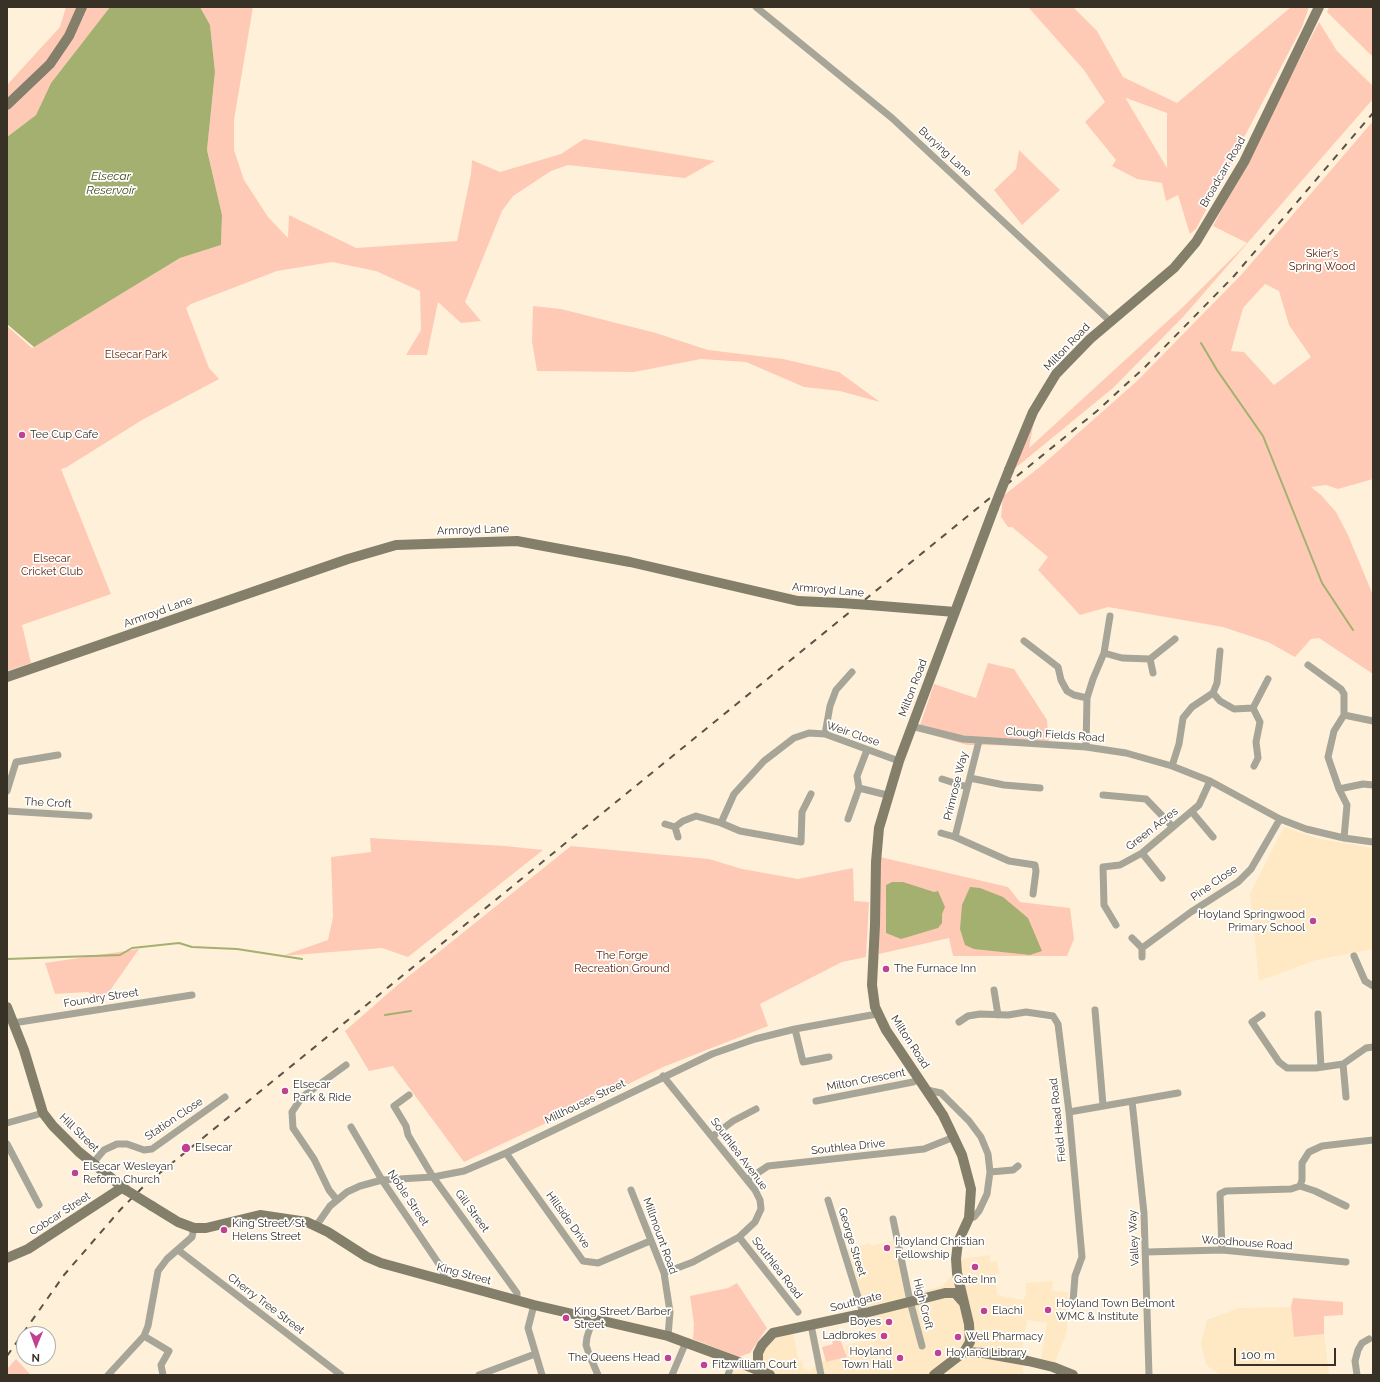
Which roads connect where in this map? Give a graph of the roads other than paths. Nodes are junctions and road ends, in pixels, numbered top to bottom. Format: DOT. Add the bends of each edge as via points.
graph roads {
  1 [pos="82,7"];
  2 [pos="756,7"];
  3 [pos="1319,7"];
  4 [pos="7,105"];
  5 [pos="1112,322"];
  6 [pos="955,612"];
  7 [pos="1110,616"];
  8 [pos="1024,640"];
  9 [pos="1175,640"];
  10 [pos="1220,651"];
  11 [pos="1104,653"];
  12 [pos="1150,659"];
  13 [pos="1308,665"];
  14 [pos="852,672"];
  15 [pos="1153,673"];
  16 [pos="7,677"];
  17 [pos="1268,680"];
  18 [pos="1213,693"];
  19 [pos="1088,698"];
  20 [pos="1253,708"];
  21 [pos="1344,714"];
  22 [pos="1373,722"];
  23 [pos="911,726"];
  24 [pos="824,734"];
  25 [pos="979,741"];
  26 [pos="1086,747"];
  27 [pos="866,750"];
  28 [pos="58,755"];
  29 [pos="899,761"];
  30 [pos="1172,766"];
  31 [pos="1254,766"];
  32 [pos="970,778"];
  33 [pos="942,779"];
  34 [pos="1210,781"];
  35 [pos="1373,785"];
  36 [pos="967,787"];
  37 [pos="859,788"];
  38 [pos="1040,788"];
  39 [pos="1339,788"];
  40 [pos="7,791"];
  41 [pos="811,794"];
  42 [pos="887,795"];
  43 [pos="1103,795"];
  44 [pos="7,811"];
  45 [pos="1192,812"];
  46 [pos="89,816"];
  47 [pos="848,819"];
  48 [pos="1280,819"];
  49 [pos="721,823"];
  50 [pos="665,824"];
  51 [pos="675,827"];
  52 [pos="1173,827"];
  53 [pos="941,833"];
  54 [pos="678,837"];
  55 [pos="955,837"];
  56 [pos="1213,838"];
  57 [pos="1344,838"];
  58 [pos="1373,842"];
  59 [pos="1142,853"];
  60 [pos="1162,878"];
  61 [pos="1033,894"];
  62 [pos="1116,925"];
  63 [pos="1132,938"];
  64 [pos="1142,948"];
  65 [pos="1142,956"];
  66 [pos="1354,956"];
  67 [pos="1373,986"];
  68 [pos="994,990"];
  69 [pos="192,995"];
  70 [pos="7,1007"];
  71 [pos="1095,1010"];
  72 [pos="878,1014"];
  73 [pos="1318,1014"];
  74 [pos="998,1015"];
  75 [pos="1262,1016"];
  76 [pos="959,1022"];
  77 [pos="13,1023"];
  78 [pos="795,1029"];
  79 [pos="1373,1047"];
  80 [pos="829,1057"];
  81 [pos="1343,1064"];
  82 [pos="346,1065"];
  83 [pos="1321,1067"];
  84 [pos="664,1076"];
  85 [pos="920,1079"];
  86 [pos="927,1090"];
  87 [pos="1178,1093"];
  88 [pos="409,1095"];
  89 [pos="225,1097"];
  90 [pos="1346,1097"];
  91 [pos="816,1101"];
  92 [pos="1132,1101"];
  93 [pos="1103,1105"];
  94 [pos="756,1109"];
  95 [pos="1069,1112"];
  96 [pos="43,1113"];
  97 [pos="7,1122"];
  98 [pos="351,1127"];
  99 [pos="713,1136"];
  100 [pos="954,1137"];
  101 [pos="1373,1140"];
  102 [pos="7,1144"];
  103 [pos="506,1153"];
  104 [pos="93,1163"];
  105 [pos="1018,1166"];
  106 [pos="990,1172"];
  107 [pos="433,1177"];
  108 [pos="382,1180"];
  109 [pos="747,1180"];
  110 [pos="1300,1186"];
  111 [pos="125,1188"];
  112 [pos="631,1190"];
  113 [pos="337,1200"];
  114 [pos="828,1200"];
  115 [pos="39,1205"];
  116 [pos="1346,1206"];
  117 [pos="969,1218"];
  118 [pos="893,1219"];
  119 [pos="316,1226"];
  120 [pos="194,1228"];
  121 [pos="740,1237"];
  122 [pos="650,1240"];
  123 [pos="178,1250"];
  124 [pos="1222,1250"];
  125 [pos="1146,1252"];
  126 [pos="7,1258"];
  127 [pos="1346,1262"];
  128 [pos="664,1273"];
  129 [pos="957,1273"];
  130 [pos="445,1281"];
  131 [pos="940,1294"];
  132 [pos="517,1300"];
  133 [pos="910,1301"];
  134 [pos="1073,1302"];
  135 [pos="534,1304"];
  136 [pos="965,1304"];
  137 [pos="798,1312"];
  138 [pos="863,1313"];
  139 [pos="593,1319"];
  140 [pos="811,1325"];
  141 [pos="970,1334"];
  142 [pos="144,1336"];
  143 [pos="668,1336"];
  144 [pos="1369,1339"];
  145 [pos="686,1342"];
  146 [pos="922,1346"];
  147 [pos="964,1352"];
  148 [pos="983,1352"];
  149 [pos="758,1353"];
  150 [pos="535,1354"];
  151 [pos="734,1360"];
  152 [pos="767,1374"];
  153 [pos="108,1375"];
  154 [pos="163,1375"];
  155 [pos="341,1375"];
  156 [pos="479,1375"];
  157 [pos="542,1375"];
  158 [pos="598,1375"];
  159 [pos="672,1375"];
  160 [pos="728,1375"];
  161 [pos="822,1375"];
  162 [pos="934,1375"];
  163 [pos="1073,1375"];
  164 [pos="1149,1375"];
  165 [pos="1357,1375"];
  1 -- 4 [label="street" via="69,36 50,64"];
  2 -- 5 [label="street, Burying Lane" via="892,118"];
  3 -- 5 [label="street, Broadcarr Road" via="1244,162 1196,242 1174,268"];
  5 -- 6 [label="street, Milton Road, bridge" via="1090,339 1056,374 1033,412"];
  6 -- 16 [label="street, Armroyd Lane, bridge" via="798,601 630,562 517,540 396,545 348,559"];
  6 -- 23 [label="street, Milton Road"];
  7 -- 11 [label="street"];
  8 -- 19 [label="street" via="1058,667 1067,691"];
  9 -- 12 [label="street"];
  10 -- 18 [label="street" via="1217,683"];
  11 -- 12 [label="street" via="1122,658"];
  11 -- 19 [label="street"];
  12 -- 15 [label="street"];
  13 -- 21 [label="street" via="1344,694"];
  14 -- 24 [label="street" via="836,690"];
  17 -- 20 [label="street"];
  18 -- 20 [label="street" via="1220,701 1234,709"];
  18 -- 30 [label="street" via="1192,707 1183,718"];
  19 -- 26 [label="street"];
  20 -- 31 [label="street" via="1260,722 1256,742 1258,758"];
  21 -- 22 [label="street"];
  21 -- 39 [label="street" via="1334,731 1328,757"];
  23 -- 25 [label="street, Clough Fields Road"];
  23 -- 29 [label="street, Milton Road"];
  24 -- 27 [label="street, Weir Close"];
  24 -- 49 [label="street, Weir Close" via="809,733 794,738 764,762 734,794"];
  25 -- 26 [label="street, Clough Fields Road"];
  25 -- 32 [label="street, Primrose Way"];
  26 -- 30 [label="street, Clough Fields Road" via="1126,753"];
  27 -- 29 [label="street, Weir Close"];
  27 -- 37 [label="street" via="857,776"];
  28 -- 40 [label="street" via="16,762"];
  29 -- 42 [label="street, Milton Road"];
  30 -- 34 [label="street, Clough Fields Road"];
  32 -- 36 [label="street, Primrose Way"];
  32 -- 38 [label="street" via="1004,785"];
  33 -- 36 [label="street"];
  34 -- 45 [label="street, Green Acres" via="1199,805"];
  34 -- 48 [label="street, Clough Fields Road"];
  35 -- 39 [label="street"];
  36 -- 55 [label="street, Primrose Way"];
  37 -- 42 [label="street"];
  37 -- 47 [label="street"];
  39 -- 57 [label="street" via="1347,805"];
  41 -- 49 [label="street" via="802,812 801,842 740,831"];
  42 -- 72 [label="street, Milton Road" via="878,828 876,862 872,985"];
  43 -- 52 [label="street" via="1146,799"];
  44 -- 46 [label="street, The Croft"];
  45 -- 52 [label="street, Green Acres"];
  45 -- 56 [label="street"];
  48 -- 57 [label="street, Clough Fields Road" via="1306,830"];
  48 -- 64 [label="street, Pine Close" via="1251,869 1238,882"];
  49 -- 51 [label="street" via="696,816"];
  50 -- 51 [label="street"];
  51 -- 54 [label="street"];
  52 -- 59 [label="street, Green Acres"];
  53 -- 55 [label="street, Primrose Way"];
  55 -- 61 [label="street, Primrose Way" via="1009,861 1035,865"];
  57 -- 58 [label="street, Clough Fields Road"];
  59 -- 60 [label="street"];
  59 -- 62 [label="street, Green Acres" via="1120,865 1103,867 1104,905"];
  63 -- 64 [label="street"];
  64 -- 65 [label="street"];
  66 -- 67 [label="street" via="1365,981"];
  68 -- 74 [label="street"];
  69 -- 77 [label="street, Foundry Street"];
  70 -- 77 [label="street, Hill Street"];
  71 -- 93 [label="street"];
  72 -- 78 [label="street, Millhouses Street"];
  72 -- 85 [label="street, Milton Road"];
  73 -- 83 [label="street"];
  74 -- 76 [label="street, Field Head Road" via="968,1016"];
  74 -- 95 [label="street, Field Head Road" via="1026,1012 1053,1016 1058,1024"];
  75 -- 83 [label="street" via="1252,1022 1279,1062 1287,1068 1295,1069"];
  77 -- 96 [label="street, Hill Street"];
  78 -- 80 [label="street" via="803,1062"];
  78 -- 84 [label="street, Millhouses Street" via="712,1054"];
  79 -- 81 [label="street" via="1366,1048"];
  81 -- 83 [label="street"];
  81 -- 90 [label="street"];
  82 -- 113 [label="street" via="302,1097 292,1112 293,1128"];
  84 -- 99 [label="street, Southlea Avenue"];
  84 -- 103 [label="street, Millhouses Street"];
  85 -- 86 [label="street, Milton Road"];
  85 -- 91 [label="street, Milton Crescent"];
  86 -- 100 [label="street, Milton Road"];
  86 -- 106 [label="street, Milton Road" via="941,1093 969,1121 981,1137 988,1154"];
  87 -- 92 [label="street"];
  88 -- 107 [label="street, Gill Street" via="394,1106"];
  89 -- 104 [label="street, Station Close" via="152,1149 144,1150 127,1144 116,1144 104,1150"];
  92 -- 93 [label="street"];
  92 -- 125 [label="street, Valley Way"];
  93 -- 95 [label="street"];
  94 -- 99 [label="street" via="733,1121"];
  95 -- 134 [label="street, Field Head Road" via="1082,1257 1072,1277"];
  96 -- 97 [label="street"];
  96 -- 104 [label="street, Hill Street" via="69,1142"];
  98 -- 108 [label="street, Noble Street"];
  99 -- 109 [label="street, Southlea Avenue"];
  100 -- 109 [label="street, Southlea Drive" via="924,1149 768,1166"];
  100 -- 117 [label="street, Milton Road" via="969,1182"];
  101 -- 110 [label="street" via="1322,1146 1309,1152 1302,1163"];
  102 -- 115 [label="street"];
  103 -- 107 [label="street, Millhouses Street" via="464,1171"];
  103 -- 122 [label="street, Hillside Drive" via="584,1261 598,1263"];
  104 -- 111 [label="street, Hill Street"];
  105 -- 106 [label="street" via="1014,1170"];
  106 -- 117 [label="street, Milton Road" via="984,1201 974,1217"];
  107 -- 108 [label="street, Millhouses Street"];
  107 -- 132 [label="street, Gill Street" via="517,1293"];
  108 -- 113 [label="street, Millhouses Street" via="360,1186"];
  108 -- 130 [label="street, Noble Street" via="443,1270"];
  109 -- 121 [label="street, Southlea Avenue" via="760,1200 760,1209 756,1222"];
  110 -- 116 [label="street"];
  110 -- 124 [label="street" via="1291,1189 1226,1191 1220,1194"];
  111 -- 120 [label="street, Hill Street, bridge" via="178,1222"];
  111 -- 126 [label="street, Cobcar Street" via="28,1249"];
  112 -- 122 [label="street, Millmount Road"];
  113 -- 119 [label="street, Millhouses Street" via="322,1215"];
  114 -- 138 [label="street, George Street"];
  117 -- 129 [label="street, Milton Road" via="958,1242"];
  118 -- 133 [label="street, High Croft"];
  119 -- 120 [label="street, King Street" via="299,1220 260,1215 206,1228"];
  119 -- 130 [label="street, King Street" via="381,1263"];
  120 -- 123 [label="street" via="192,1237"];
  121 -- 128 [label="street, Southlea Avenue" via="693,1262"];
  121 -- 137 [label="street, Southlea Road"];
  122 -- 128 [label="street, Millmount Road"];
  123 -- 142 [label="street" via="158,1271"];
  123 -- 155 [label="street, Cherry Tree Street"];
  124 -- 125 [label="street, Woodhouse Road"];
  124 -- 127 [label="street, Woodhouse Road"];
  125 -- 164 [label="street, Valley Way"];
  128 -- 143 [label="street, Millmount Road" via="670,1312"];
  129 -- 131 [label="street" via="953,1283"];
  129 -- 136 [label="street, Milton Road"];
  130 -- 132 [label="street, King Street"];
  131 -- 133 [label="street, Southgate"];
  131 -- 136 [label="street, Southgate" via="955,1293"];
  132 -- 135 [label="street, King Street"];
  133 -- 138 [label="street, Southgate"];
  133 -- 146 [label="street, High Croft"];
  135 -- 139 [label="street, King Street"];
  135 -- 150 [label="street" via="528,1328"];
  136 -- 141 [label="street, Milton Road"];
  138 -- 140 [label="street, Southgate"];
  139 -- 143 [label="street, King Street"];
  139 -- 158 [label="street" via="586,1345"];
  140 -- 149 [label="street, Southgate" via="773,1332"];
  140 -- 161 [label="street"];
  141 -- 147 [label="street" via="969,1345"];
  141 -- 148 [label="street"];
  142 -- 153 [label="street"];
  142 -- 154 [label="street" via="169,1351 161,1365"];
  143 -- 145 [label="street, King Street"];
  144 -- 165 [label="street" via="1362,1343 1358,1350 1355,1361"];
  145 -- 151 [label="street, King Street"];
  145 -- 159 [label="street"];
  147 -- 148 [label="street"];
  147 -- 162 [label="street"];
  148 -- 163 [label="street" via="1053,1367"];
  149 -- 151 [label="street" via="747,1360"];
  149 -- 152 [label="street" via="758,1365"];
  150 -- 156 [label="street"];
  150 -- 157 [label="street"];
  151 -- 152 [label="street, King Street"];
  151 -- 160 [label="street"];
}
